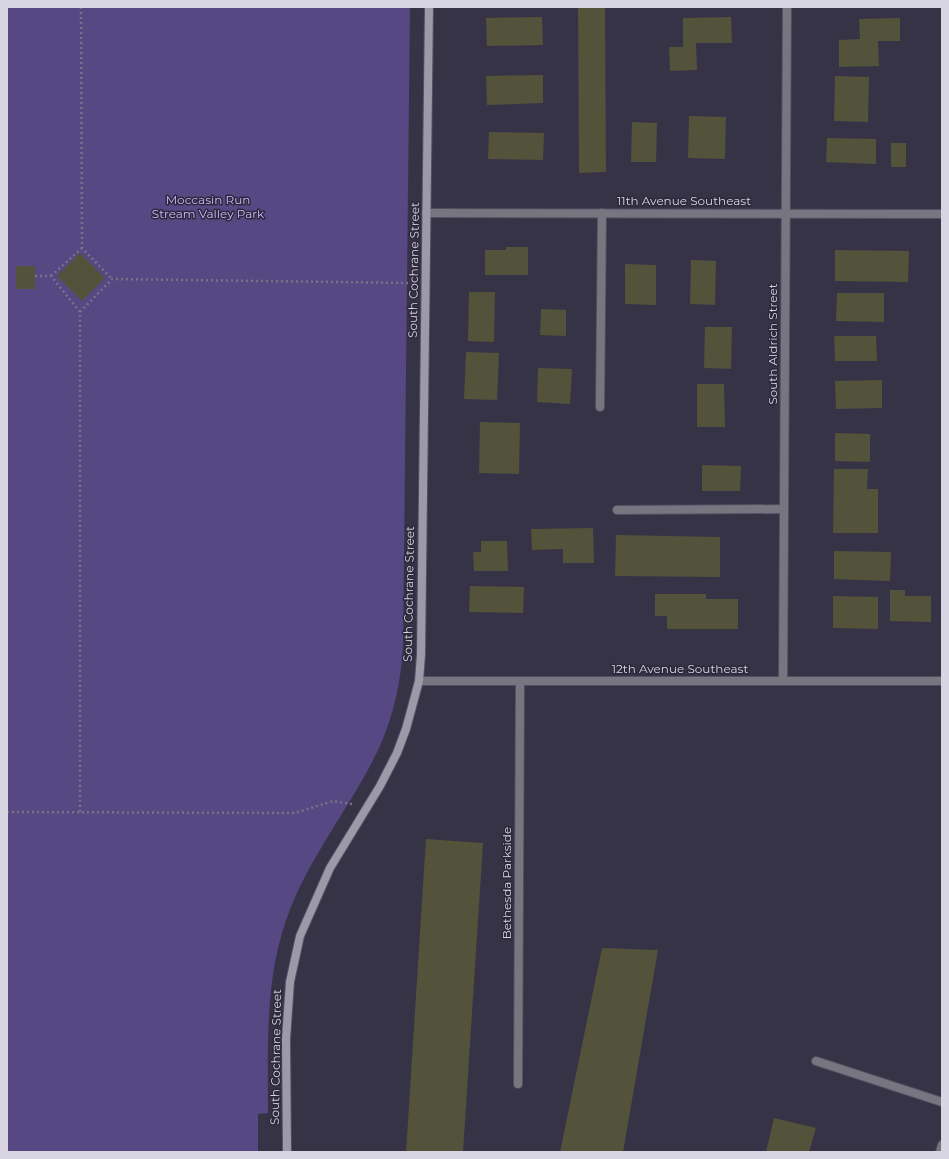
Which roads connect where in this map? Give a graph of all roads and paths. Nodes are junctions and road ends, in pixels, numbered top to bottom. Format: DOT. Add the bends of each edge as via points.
graph roads {
  1 [pos="81,7"];
  2 [pos="429,7"];
  3 [pos="787,7"];
  4 [pos="426,212"];
  5 [pos="602,213"];
  6 [pos="786,213"];
  7 [pos="942,214"];
  8 [pos="82,248"];
  9 [pos="35,276"];
  10 [pos="51,276"];
  11 [pos="112,279"];
  12 [pos="426,283"];
  13 [pos="80,312"];
  14 [pos="600,407"];
  15 [pos="784,509"];
  16 [pos="617,510"];
  17 [pos="419,681"];
  18 [pos="520,681"];
  19 [pos="783,681"];
  20 [pos="942,681"];
  21 [pos="366,809"];
  22 [pos="7,812"];
  23 [pos="80,812"];
  24 [pos="816,1061"];
  25 [pos="518,1084"];
  26 [pos="942,1102"];
  27 [pos="942,1145"];
  28 [pos="287,1152"];
  29 [pos="940,1152"];
  1 -- 8 [label="path"];
  2 -- 4 [label="street, South Cochrane Street"];
  3 -- 6 [label="street, South Aldrich Street"];
  4 -- 5 [label="street, 11th Avenue Southeast"];
  4 -- 12 [label="street, South Cochrane Street"];
  5 -- 6 [label="street, 11th Avenue Southeast"];
  5 -- 14 [label="street"];
  6 -- 7 [label="street, 11th Avenue Southeast"];
  6 -- 15 [label="street, South Aldrich Street"];
  8 -- 10 [label="path"];
  8 -- 11 [label="path"];
  9 -- 10 [label="path"];
  10 -- 13 [label="path"];
  11 -- 12 [label="path"];
  11 -- 13 [label="path"];
  12 -- 17 [label="street, South Cochrane Street"];
  13 -- 23 [label="path"];
  15 -- 16 [label="street"];
  15 -- 19 [label="street, South Aldrich Street"];
  17 -- 18 [label="street, 12th Avenue Southeast"];
  17 -- 21 [label="street, South Cochrane Street" via="397,753"];
  18 -- 19 [label="street, 12th Avenue Southeast"];
  18 -- 25 [label="street, Bethesda Parkside"];
  19 -- 20 [label="street, 12th Avenue Southeast"];
  21 -- 23 [label="path" via="333,802 295,813"];
  21 -- 28 [label="street, South Cochrane Street" via="330,868 300,936 290,982 287,1025"];
  22 -- 23 [label="path"];
  24 -- 26 [label="street"];
  27 -- 29 [label="street"];
}
